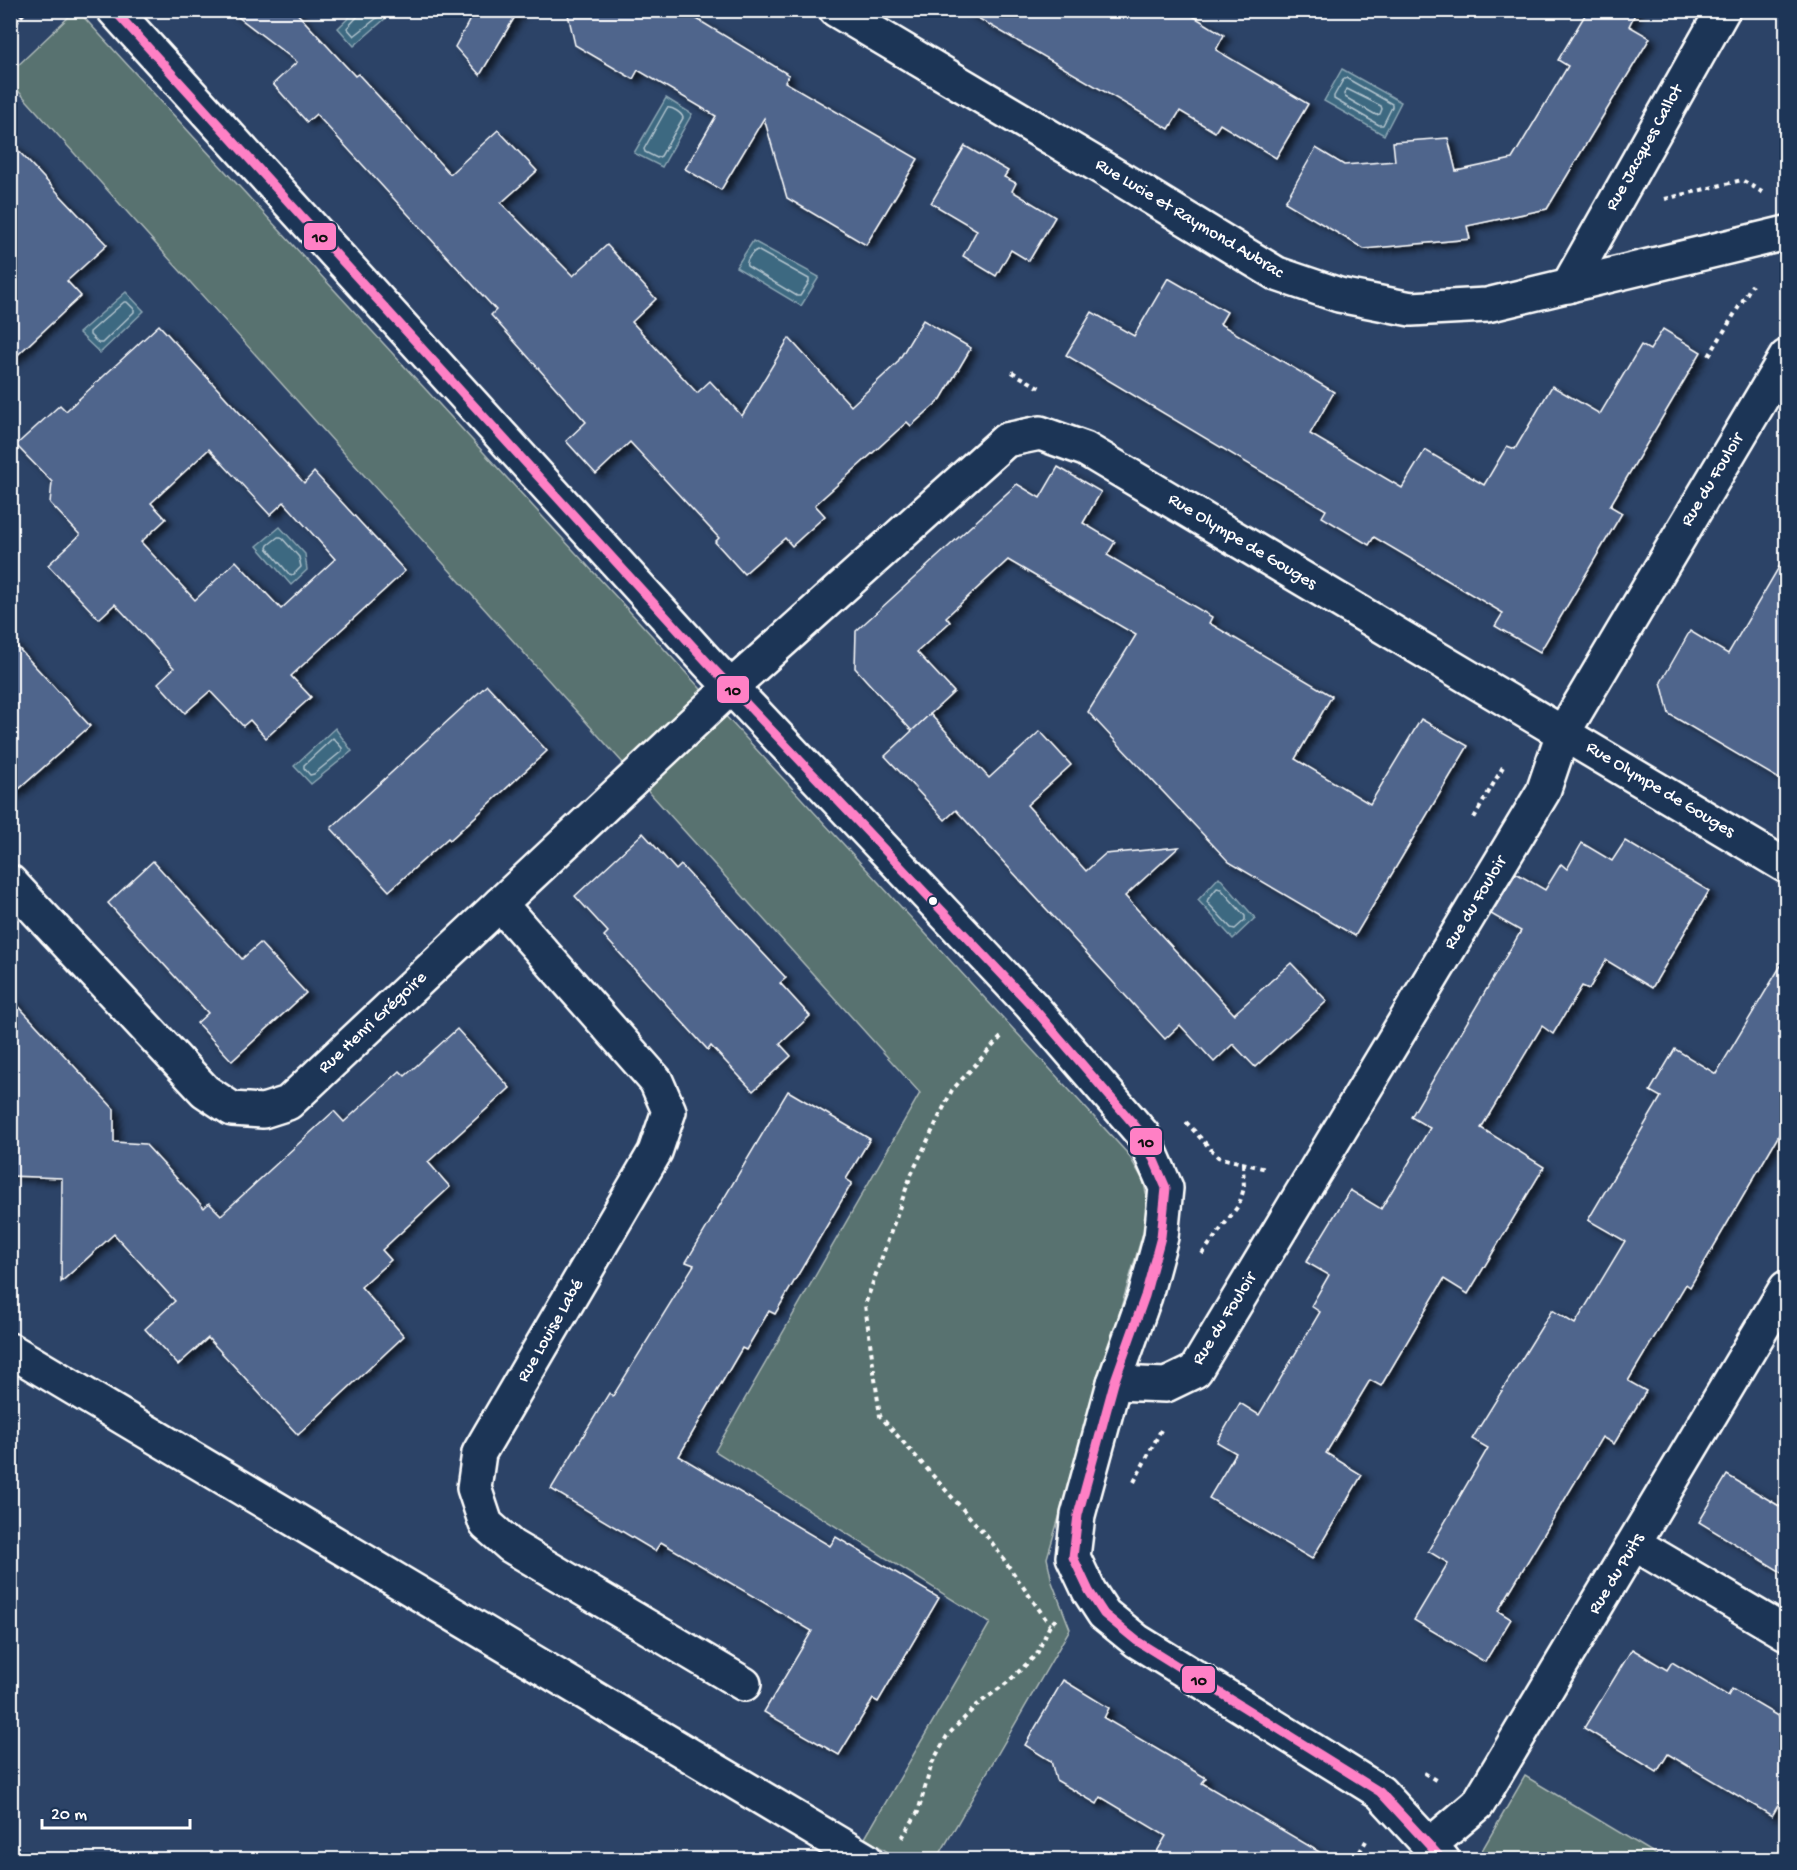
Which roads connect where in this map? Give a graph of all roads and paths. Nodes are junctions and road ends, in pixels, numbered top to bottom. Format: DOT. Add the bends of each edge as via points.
graph roads {
  1 [pos="26,10"];
  2 [pos="114,10"];
  3 [pos="836,10"];
  4 [pos="1722,10"];
  5 [pos="10,31"];
  6 [pos="1769,196"];
  7 [pos="1608,214"];
  8 [pos="1786,233"];
  9 [pos="1568,286"];
  10 [pos="1786,357"];
  11 [pos="1012,372"];
  12 [pos="1050,393"];
  13 [pos="731,687"];
  14 [pos="1533,715"];
  15 [pos="1563,733"];
  16 [pos="1474,818"];
  17 [pos="1786,866"];
  18 [pos="10,882"];
  19 [pos="500,904"];
  20 [pos="1031,1005"];
  21 [pos="1178,1114"];
  22 [pos="1243,1163"];
  23 [pos="1273,1171"];
  24 [pos="1198,1260"];
  25 [pos="1786,1288"];
  26 [pos="10,1350"];
  27 [pos="1114,1383"];
  28 [pos="1166,1385"];
  29 [pos="1129,1491"];
  30 [pos="1635,1544"];
  31 [pos="1089,1591"];
  32 [pos="1050,1625"];
  33 [pos="1786,1633"];
  34 [pos="744,1684"];
  35 [pos="901,1840"];
  36 [pos="1437,1852"];
  37 [pos="866,1860"];
  1 -- 5 [label="path"];
  2 -- 13 [label="street"];
  3 -- 9 [label="street, Rue Lucie et Raymond Aubrac" via="1277,274 1339,295 1411,309 1486,305"];
  4 -- 7 [label="street, Rue Jacques Callot"];
  6 -- 7 [label="path" via="1742,180"];
  7 -- 9 [label="street, Rue Jacques Callot"];
  8 -- 9 [label="street, Rue Lucie et Raymond Aubrac"];
  10 -- 15 [label="street, Rue du Fouloir"];
  11 -- 12 [label="path"];
  13 -- 14 [label="street, Rue Olympe de Gouges" via="1006,440 1040,433 1085,449"];
  13 -- 19 [label="street, Rue Henri Grégoire"];
  13 -- 20 [label="street"];
  14 -- 15 [label="street, Rue Olympe de Gouges"];
  14 -- 16 [label="path"];
  15 -- 17 [label="street, Rue Olympe de Gouges"];
  15 -- 28 [label="street, Rue du Fouloir" via="1542,792 1195,1371"];
  18 -- 19 [label="street, Rue Henri Grégoire" via="205,1091 232,1108 263,1110 288,1102"];
  19 -- 34 [label="street, Rue Louise Labé" via="656,1080 669,1111 655,1152 479,1453 474,1488 486,1524 511,1546"];
  20 -- 27 [label="street" via="1143,1135 1166,1188 1161,1237"];
  20 -- 32 [label="path" via="952,1090 911,1175 865,1305 880,1416 990,1540"];
  21 -- 22 [label="path" via="1218,1157"];
  22 -- 23 [label="path"];
  22 -- 24 [label="path" via="1244,1188 1239,1205"];
  25 -- 30 [label="street, Rue du Puits"];
  26 -- 37 [label="street"];
  27 -- 28 [label="street, Rue du Fouloir"];
  27 -- 31 [label="street" via="1078,1515 1073,1557"];
  28 -- 29 [label="path" via="1164,1422"];
  30 -- 33 [label="street"];
  30 -- 36 [label="street, Rue du Puits" via="1478,1804"];
  31 -- 32 [label="path"];
  31 -- 36 [label="street" via="1104,1614 1137,1641 1380,1792"];
  32 -- 35 [label="path" via="1036,1654 947,1736 932,1763 918,1812"];
}
